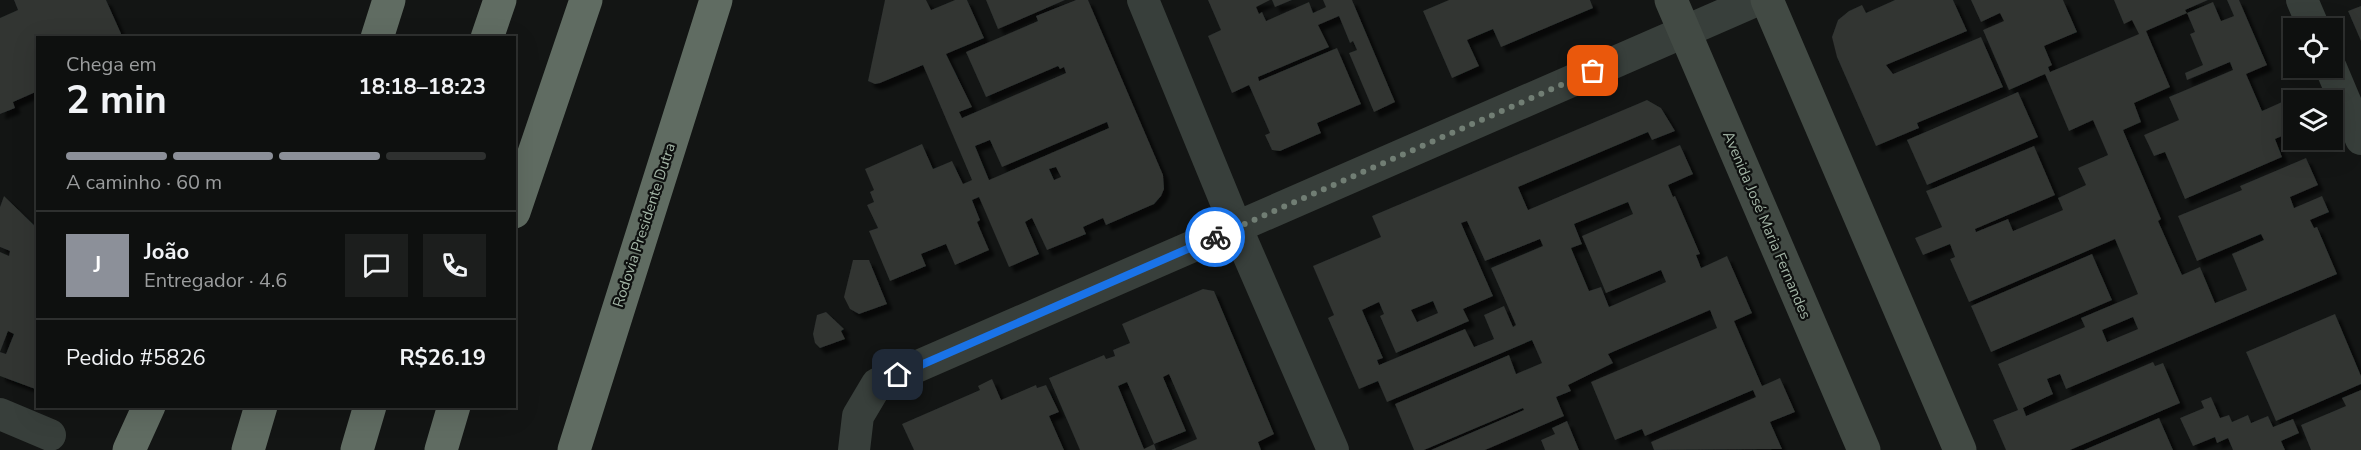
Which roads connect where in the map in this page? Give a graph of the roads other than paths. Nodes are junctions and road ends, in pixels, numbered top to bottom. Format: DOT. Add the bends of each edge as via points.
graph roads {
  1 [pos="500,0"];
  2 [pos="586,0"];
  3 [pos="716,0"];
  4 [pos="1143,0"];
  5 [pos="1671,0"];
  6 [pos="1757,0"];
  7 [pos="1767,0"];
  8 [pos="2302,0"];
  9 [pos="2310,18"];
  10 [pos="1684,31"];
  11 [pos="488,36"];
  12 [pos="2335,78"];
  13 [pos="2361,139"];
  14 [pos="516,206"];
  15 [pos="1237,227"];
  16 [pos="148,408"];
  17 [pos="260,408"];
  18 [pos="369,408"];
  19 [pos="453,408"];
  20 [pos="0,414"];
  21 [pos="50,435"];
  22 [pos="129,450"];
  23 [pos="248,450"];
  24 [pos="357,450"];
  25 [pos="441,450"];
  26 [pos="574,450"];
  27 [pos="854,450"];
  28 [pos="1333,450"];
  29 [pos="1864,450"];
  30 [pos="1960,450"];
  1 -- 11 [label="highway"];
  2 -- 14 [label="highway"];
  3 -- 26 [label="highway, Rodovia Presidente Dutra"];
  4 -- 15 [label="street"];
  5 -- 10 [label="main road, Avenida José Maria Fernandes"];
  6 -- 10 [label="street"];
  7 -- 30 [label="main road"];
  8 -- 9 [label="street"];
  10 -- 15 [label="street"];
  10 -- 29 [label="main road, Avenida José Maria Fernandes"];
  12 -- 13 [label="street"];
  15 -- 27 [label="street" via="877,384 858,416"];
  15 -- 28 [label="street"];
  16 -- 22 [label="highway"];
  17 -- 23 [label="highway"];
  18 -- 24 [label="highway"];
  19 -- 25 [label="highway"];
  20 -- 21 [label="street"];
}
